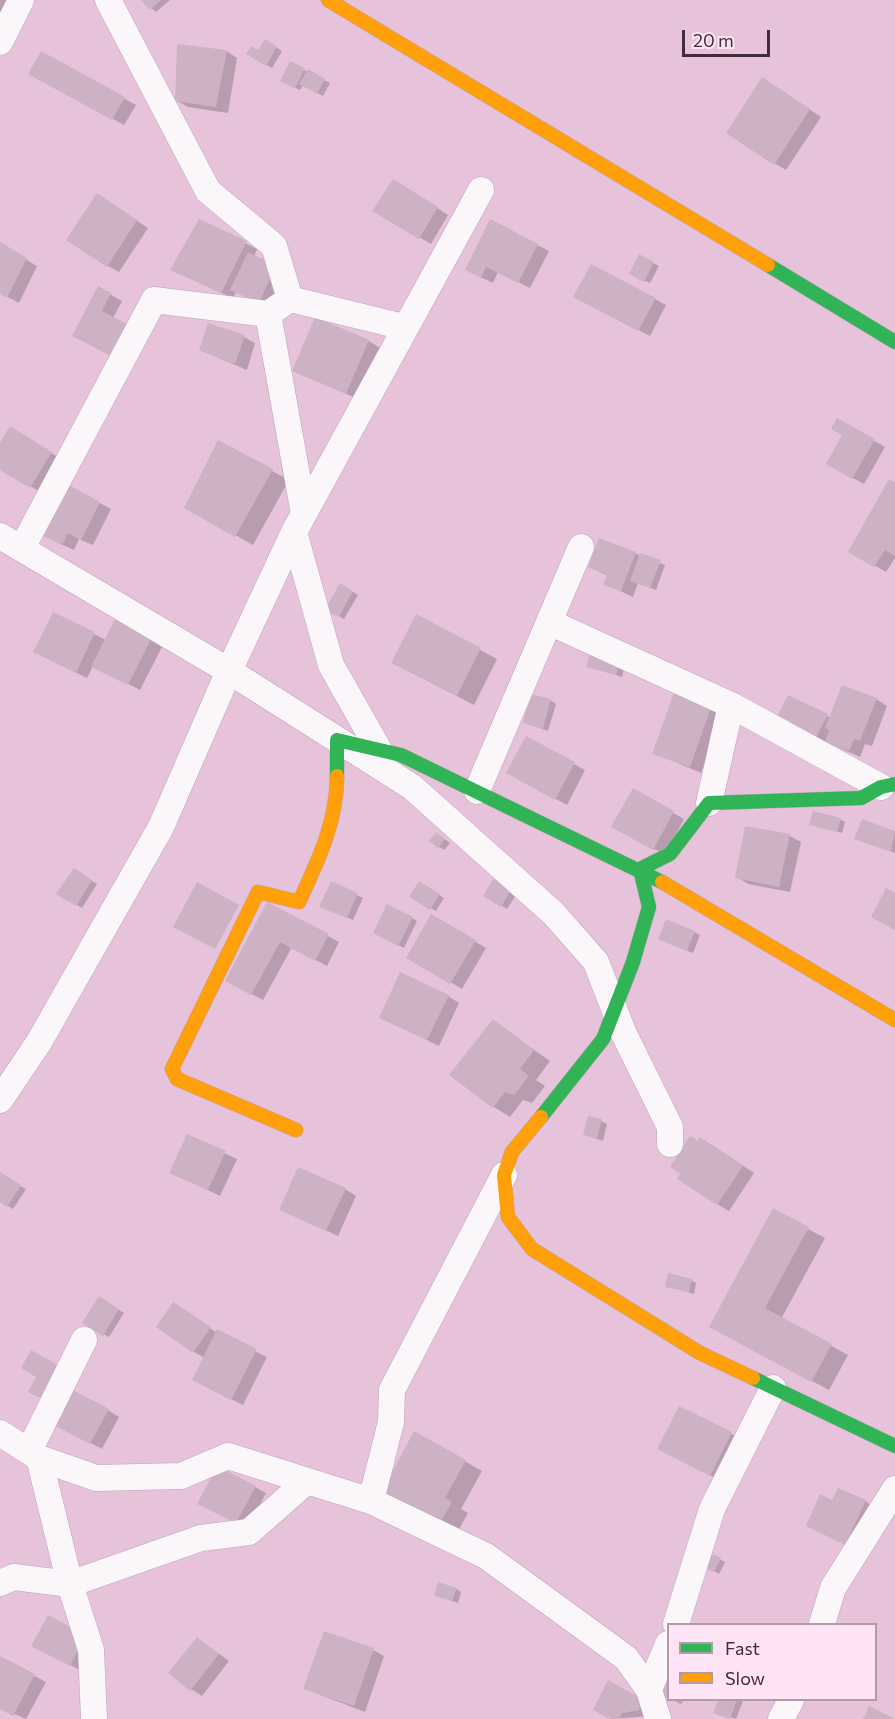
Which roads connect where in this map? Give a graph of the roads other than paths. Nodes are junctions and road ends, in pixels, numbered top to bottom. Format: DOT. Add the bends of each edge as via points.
graph roads {
  1 [pos="21,0"];
  2 [pos="108,0"];
  3 [pos="328,0"];
  4 [pos="0,42"];
  5 [pos="481,190"];
  6 [pos="290,299"];
  7 [pos="268,314"];
  8 [pos="404,327"];
  9 [pos="895,342"];
  10 [pos="299,523"];
  11 [pos="0,536"];
  12 [pos="581,547"];
  13 [pos="22,548"];
  14 [pos="549,622"];
  15 [pos="229,671"];
  16 [pos="731,705"];
  17 [pos="337,740"];
  18 [pos="379,750"];
  19 [pos="888,786"];
  20 [pos="477,791"];
  21 [pos="709,803"];
  22 [pos="640,869"];
  23 [pos="614,1008"];
  24 [pos="895,1020"];
  25 [pos="0,1100"];
  26 [pos="296,1130"];
  27 [pos="670,1144"];
  28 [pos="504,1175"];
  29 [pos="84,1340"];
  30 [pos="773,1388"];
  31 [pos="0,1433"];
  32 [pos="895,1446"];
  33 [pos="34,1455"];
  34 [pos="307,1481"];
  35 [pos="895,1489"];
  36 [pos="371,1500"];
  37 [pos="0,1583"];
  38 [pos="70,1584"];
  39 [pos="676,1623"];
  40 [pos="822,1623"];
  41 [pos="667,1649"];
  42 [pos="649,1690"];
  43 [pos="790,1701"];
  44 [pos="94,1719"];
  45 [pos="658,1719"];
  46 [pos="781,1719"];
  1 -- 4 [label="street"];
  2 -- 6 [label="street" via="208,191 274,246"];
  3 -- 9 [label="street"];
  5 -- 8 [label="street"];
  6 -- 7 [label="street"];
  6 -- 8 [label="street"];
  7 -- 10 [label="street"];
  7 -- 13 [label="street" via="154,300"];
  8 -- 10 [label="street"];
  10 -- 15 [label="street"];
  10 -- 18 [label="street" via="331,664"];
  11 -- 13 [label="street"];
  12 -- 14 [label="street"];
  13 -- 15 [label="street"];
  14 -- 16 [label="street"];
  14 -- 20 [label="street"];
  15 -- 17 [label="street"];
  15 -- 25 [label="street" via="161,827 39,1042"];
  16 -- 19 [label="street"];
  16 -- 21 [label="street"];
  17 -- 18 [label="street"];
  17 -- 23 [label="street" via="412,787 554,914 596,962"];
  17 -- 26 [label="street" via="337,803 320,858 298,902 258,892 172,1068 177,1079"];
  18 -- 20 [label="street" via="401,755"];
  19 -- 21 [label="street" via="861,798"];
  20 -- 22 [label="street"];
  21 -- 22 [label="street" via="670,854"];
  22 -- 23 [label="street" via="649,907"];
  22 -- 24 [label="street"];
  23 -- 27 [label="street" via="670,1126"];
  23 -- 28 [label="street" via="603,1039 512,1152"];
  28 -- 30 [label="street" via="508,1217 532,1249 700,1353"];
  28 -- 36 [label="street" via="392,1390 391,1422"];
  29 -- 33 [label="street"];
  30 -- 32 [label="street"];
  30 -- 39 [label="street" via="712,1509"];
  31 -- 33 [label="street"];
  33 -- 34 [label="street" via="96,1479 181,1476 228,1456"];
  33 -- 38 [label="street"];
  34 -- 36 [label="street"];
  34 -- 38 [label="street" via="249,1532 201,1538"];
  35 -- 40 [label="street" via="834,1588"];
  36 -- 42 [label="street" via="486,1556 626,1658"];
  37 -- 38 [label="street" via="14,1577"];
  38 -- 44 [label="street" via="92,1650"];
  41 -- 42 [label="street"];
  42 -- 45 [label="street"];
  43 -- 46 [label="street"];
}
